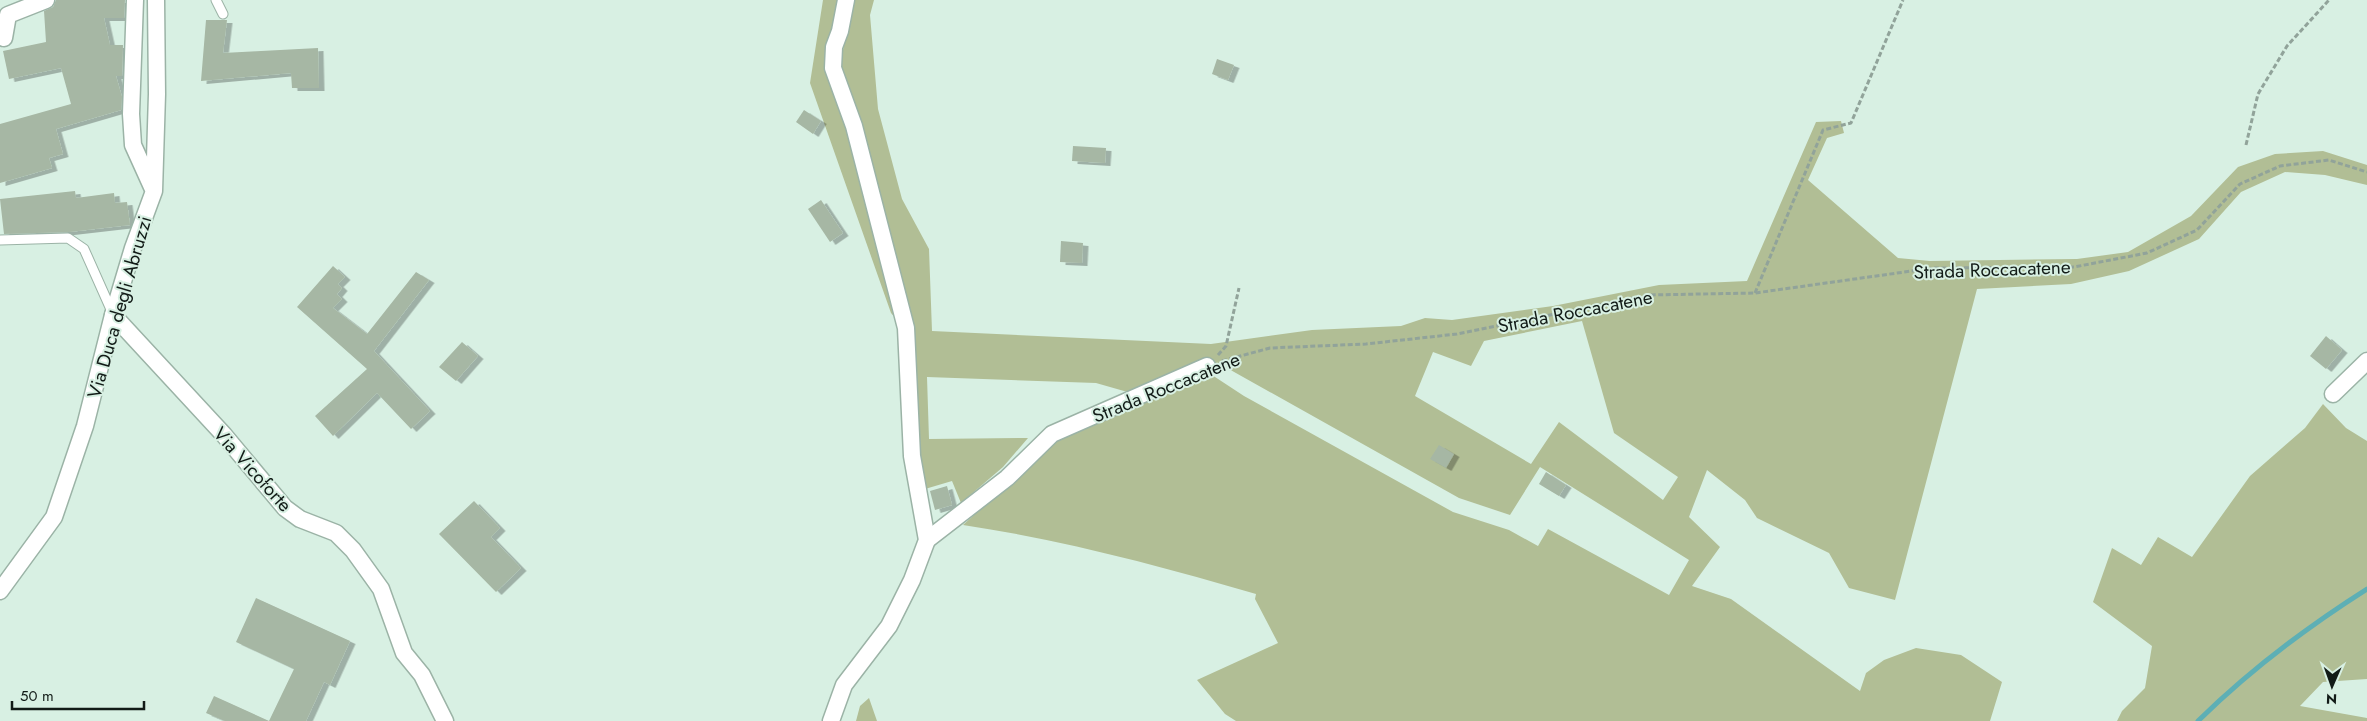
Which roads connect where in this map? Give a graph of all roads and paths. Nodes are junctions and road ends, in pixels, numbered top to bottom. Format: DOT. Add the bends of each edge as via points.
graph roads {
  1 [pos="46,0"];
  2 [pos="135,0"];
  3 [pos="156,0"];
  4 [pos="216,0"];
  5 [pos="846,0"];
  6 [pos="1903,0"];
  7 [pos="2329,0"];
  8 [pos="224,14"];
  9 [pos="4,38"];
  10 [pos="2246,146"];
  11 [pos="2367,172"];
  12 [pos="154,191"];
  13 [pos="0,240"];
  14 [pos="1239,288"];
  15 [pos="1755,293"];
  16 [pos="113,315"];
  17 [pos="2367,361"];
  18 [pos="1207,366"];
  19 [pos="2333,394"];
  20 [pos="927,540"];
  21 [pos="0,591"];
  22 [pos="445,721"];
  23 [pos="831,721"];
  1 -- 9 [label="street" via="8,15"];
  2 -- 12 [label="street" via="133,145"];
  3 -- 12 [label="street, Via Duca degli Abruzzi"];
  4 -- 8 [label="lane"];
  5 -- 20 [label="street" via="834,46 833,68 854,126 906,328 912,456"];
  6 -- 15 [label="path" via="1851,123 1823,130"];
  7 -- 10 [label="path" via="2287,46 2258,94"];
  11 -- 15 [label="path, Strada Roccacatene" via="2329,160 2280,166 2240,184 2197,230 2146,253 2074,267 1933,268"];
  12 -- 16 [label="street, Via Duca degli Abruzzi"];
  13 -- 16 [label="lane" via="68,238 84,249"];
  14 -- 18 [label="path" via="1226,346"];
  15 -- 18 [label="path, Strada Roccacatene" via="1648,295 1457,334 1366,344 1270,348"];
  16 -- 21 [label="street, Via Duca degli Abruzzi" via="85,426 54,517"];
  16 -- 22 [label="street, Via Vicoforte" via="224,435 285,508 300,519 336,533 353,550 381,588 404,653 422,675"];
  17 -- 19 [label="street"];
  18 -- 20 [label="street, Strada Roccacatene" via="1052,434 1007,478"];
  20 -- 23 [label="street" via="889,626 844,685"];
}
